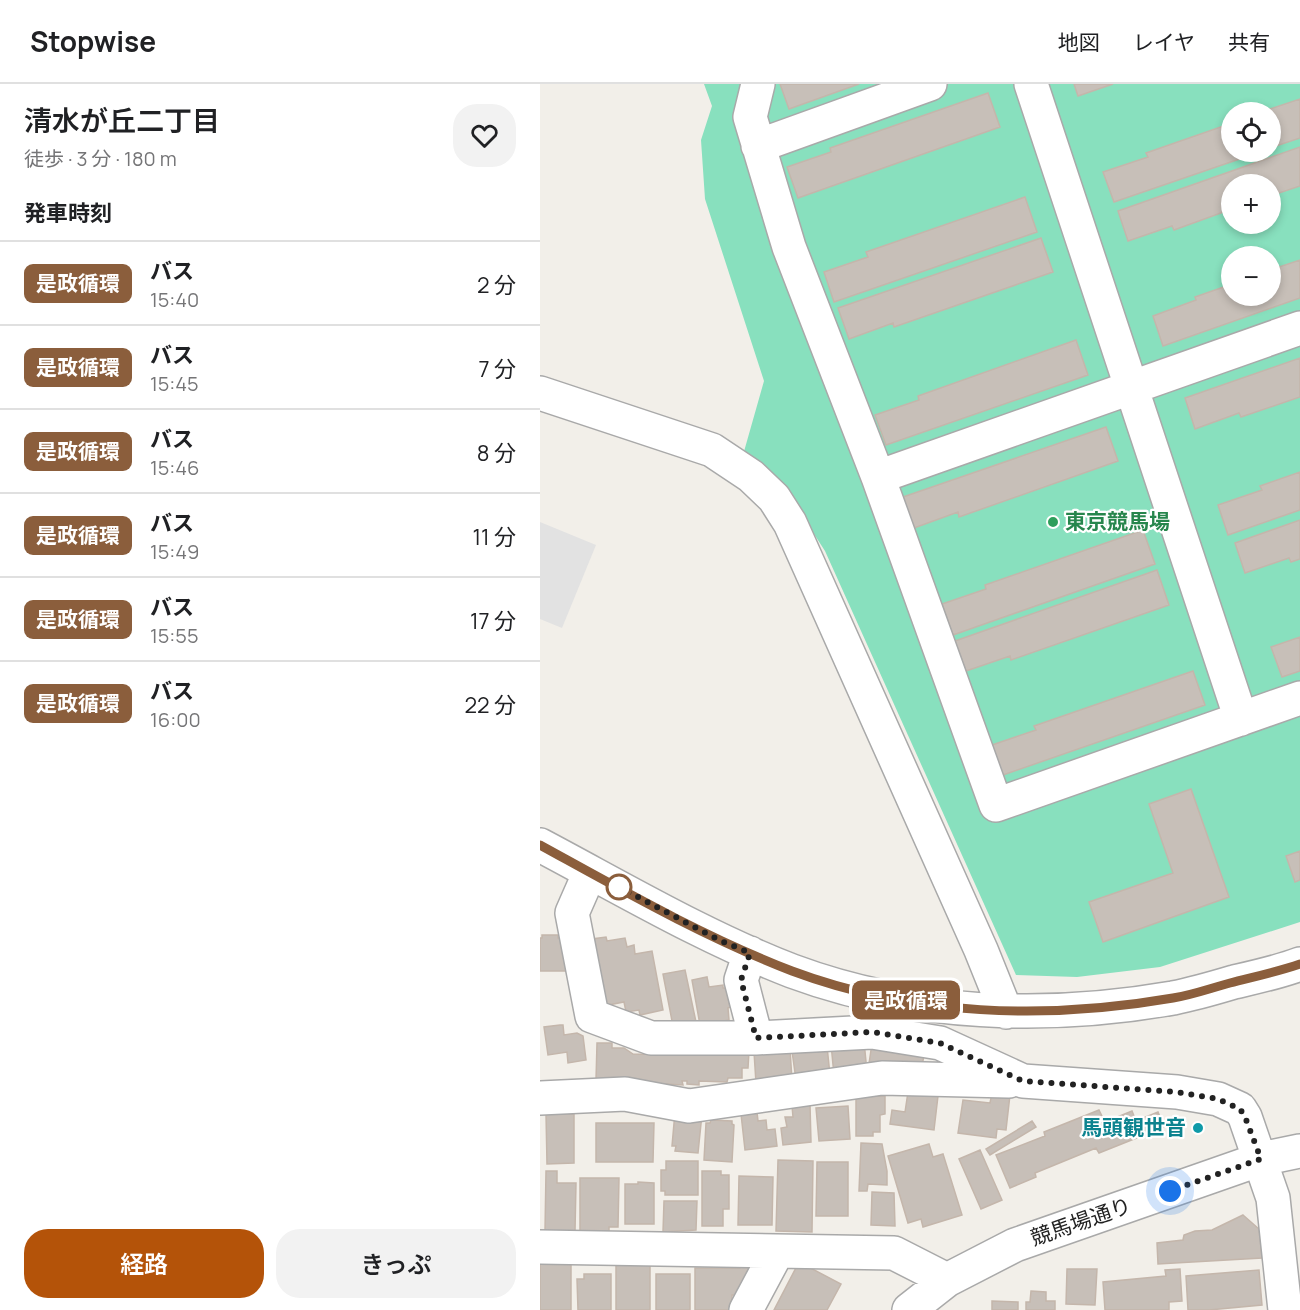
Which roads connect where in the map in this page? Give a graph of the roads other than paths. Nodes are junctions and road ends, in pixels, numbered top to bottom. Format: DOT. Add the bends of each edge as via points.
graph roads {
  1 [pos="758,84"];
  2 [pos="930,84"];
  3 [pos="1031,84"];
  4 [pos="758,146"];
  5 [pos="1300,328"];
  6 [pos="1131,388"];
  7 [pos="540,393"];
  8 [pos="878,477"];
  9 [pos="1300,698"];
  10 [pos="1241,719"];
  11 [pos="540,845"];
  12 [pos="590,872"];
  13 [pos="750,953"];
  14 [pos="1300,964"];
  15 [pos="1006,1012"];
  16 [pos="756,1038"];
  17 [pos="1023,1081"];
  18 [pos="540,1098"];
  19 [pos="1300,1150"];
  20 [pos="1261,1159"];
  21 [pos="540,1247"];
  22 [pos="777,1252"];
  23 [pos="947,1280"];
  24 [pos="746,1310"];
  25 [pos="909,1310"];
  26 [pos="1285,1310"];
  1 -- 4 [label="street" via="750,117"];
  2 -- 4 [label="street"];
  3 -- 6 [label="street"];
  4 -- 8 [label="street" via="789,246"];
  5 -- 6 [label="street"];
  6 -- 8 [label="street"];
  6 -- 10 [label="street"];
  7 -- 15 [label="street" via="712,450 751,476 774,498 790,523"];
  8 -- 10 [label="street" via="996,805"];
  9 -- 10 [label="street"];
  11 -- 12 [label="street"];
  12 -- 13 [label="street"];
  12 -- 16 [label="street" via="572,913 592,1016 651,1038"];
  13 -- 15 [label="street" via="872,995"];
  13 -- 16 [label="street" via="741,980"];
  14 -- 15 [label="street" via="1175,998 1101,1008"];
  16 -- 17 [label="street" via="872,1032 940,1043"];
  17 -- 18 [label="street" via="882,1078 689,1106 624,1094"];
  17 -- 20 [label="street" via="1177,1092 1218,1099 1240,1109"];
  19 -- 20 [label="street, 競馬場通り"];
  20 -- 23 [label="street, 競馬場通り" via="1015,1245"];
  20 -- 26 [label="street" via="1276,1214"];
  21 -- 22 [label="street"];
  22 -- 23 [label="street" via="894,1252"];
  22 -- 24 [label="street"];
  23 -- 25 [label="street, 競馬場通り"];
}
